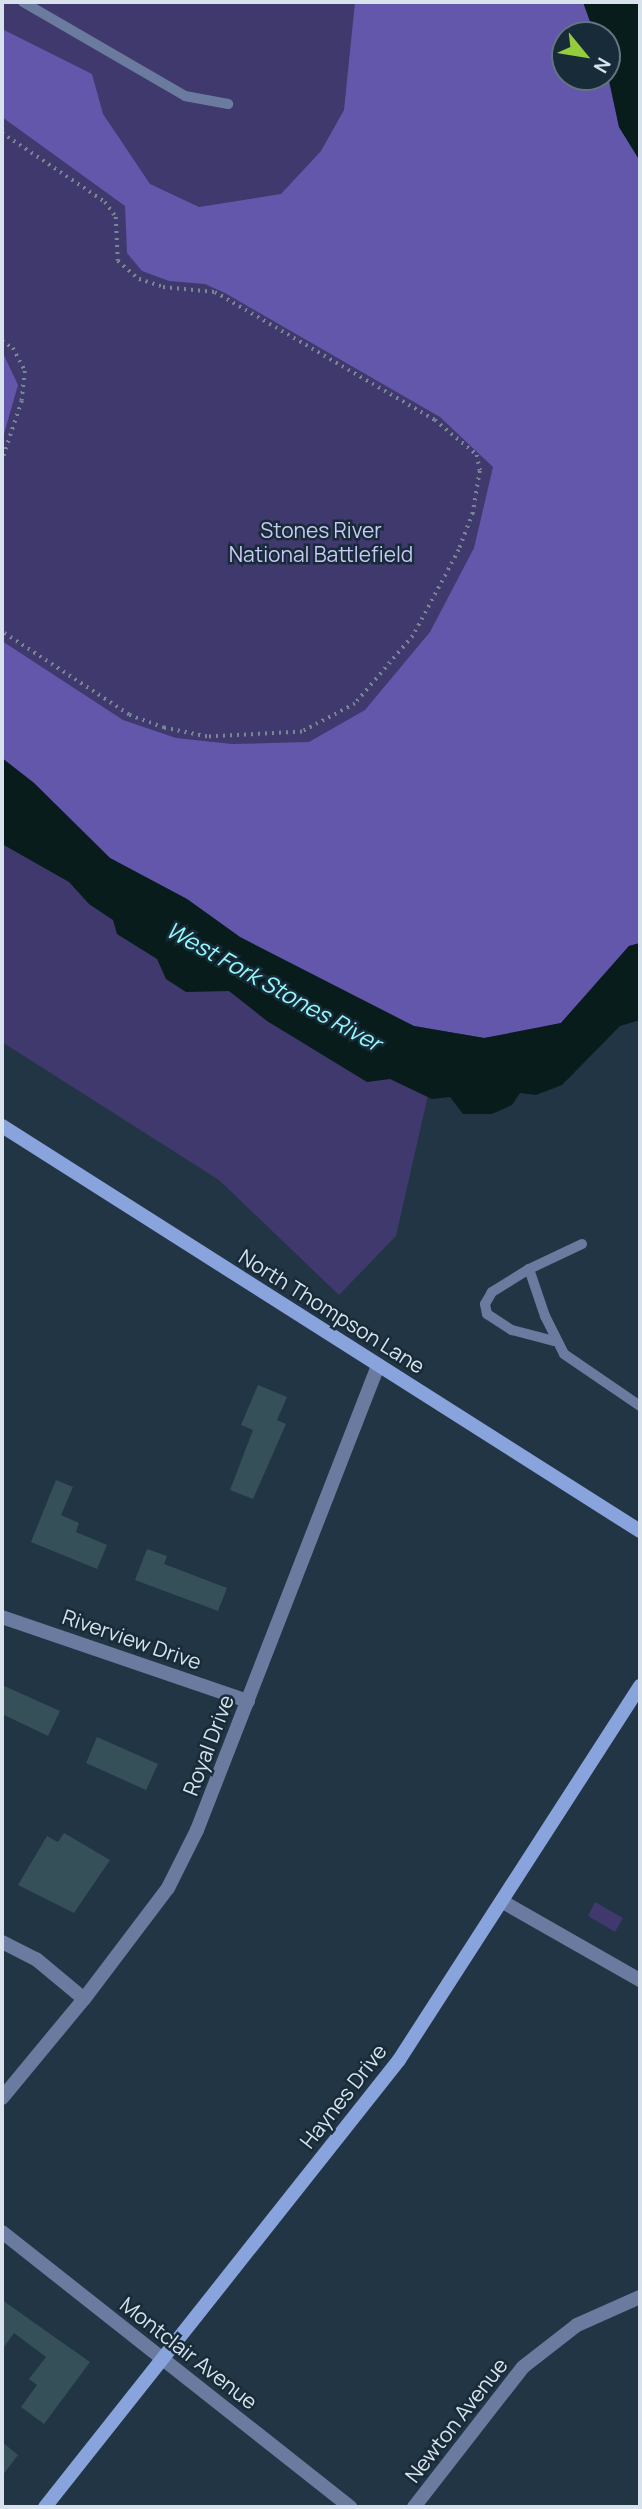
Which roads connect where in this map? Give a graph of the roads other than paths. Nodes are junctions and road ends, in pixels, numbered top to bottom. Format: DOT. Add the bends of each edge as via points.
graph roads {
  1 [pos="23,2"];
  2 [pos="228,104"];
  3 [pos="2,1126"];
  4 [pos="582,1244"];
  5 [pos="529,1269"];
  6 [pos="554,1341"];
  7 [pos="378,1365"];
  8 [pos="640,1406"];
  9 [pos="640,1531"];
  10 [pos="2,1617"];
  11 [pos="640,1686"];
  12 [pos="248,1701"];
  13 [pos="503,1902"];
  14 [pos="2,1942"];
  15 [pos="640,1980"];
  16 [pos="84,1999"];
  17 [pos="2,2098"];
  18 [pos="2,2232"];
  19 [pos="640,2297"];
  20 [pos="163,2360"];
  21 [pos="45,2507"];
  22 [pos="350,2507"];
  23 [pos="414,2507"];
  1 -- 2 [label="lane" via="185,96"];
  3 -- 7 [label="street, North Thompson Lane"];
  4 -- 5 [label="lane"];
  5 -- 6 [label="lane"];
  5 -- 6 [label="lane" via="492,1292 485,1304 487,1314 512,1330"];
  6 -- 8 [label="lane" via="582,1368"];
  7 -- 9 [label="street, North Thompson Lane"];
  7 -- 12 [label="street, Royal Drive"];
  10 -- 12 [label="street, Riverview Drive"];
  11 -- 13 [label="street, Haynes Drive"];
  12 -- 16 [label="street, Royal Drive" via="197,1830 168,1888"];
  13 -- 15 [label="street"];
  13 -- 20 [label="street, Haynes Drive" via="399,2060"];
  14 -- 16 [label="street" via="36,1959"];
  16 -- 17 [label="street, Royal Drive"];
  18 -- 20 [label="street, Montclair Avenue"];
  19 -- 23 [label="street, Newton Avenue" via="577,2325 523,2367"];
  20 -- 21 [label="street, Haynes Drive"];
  20 -- 22 [label="street, Montclair Avenue"];
}
